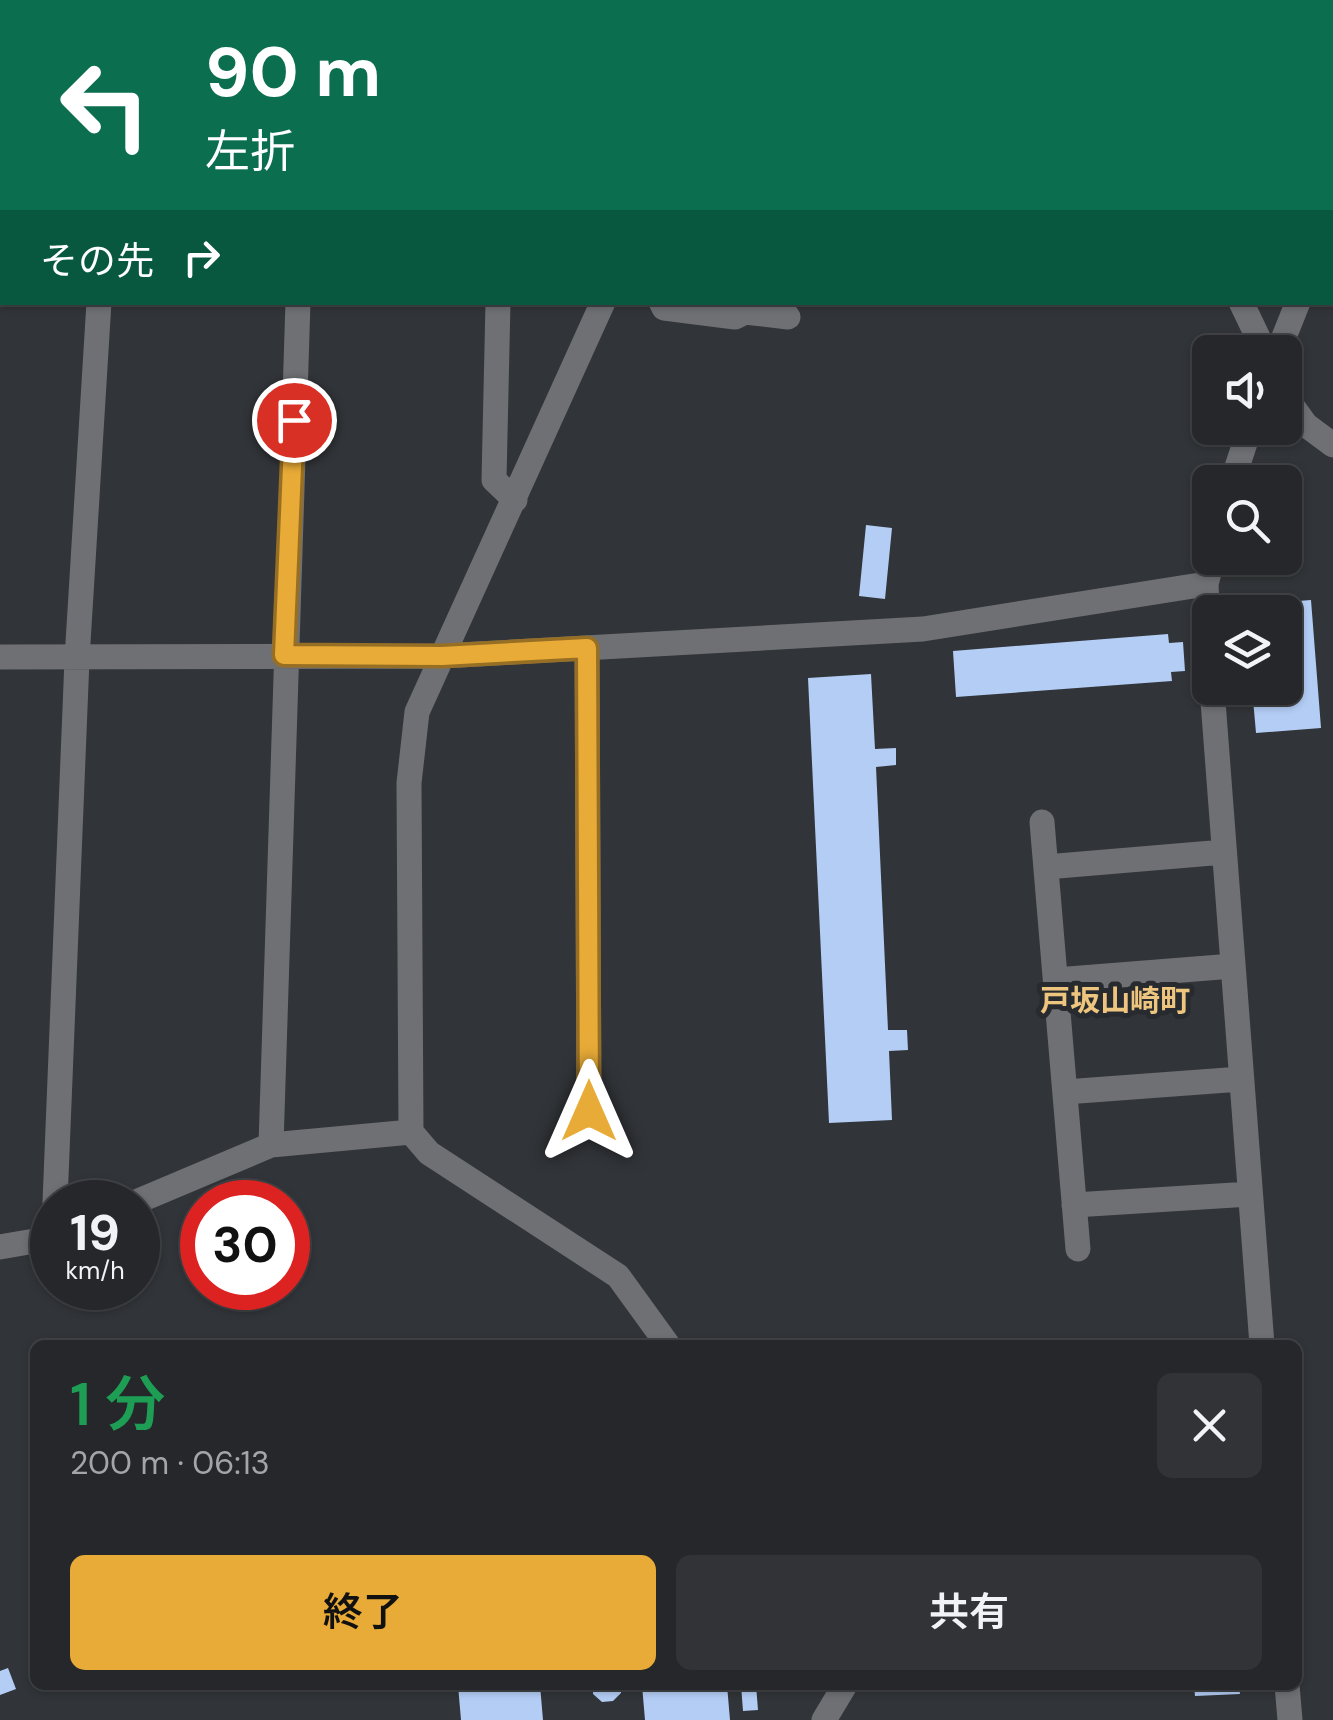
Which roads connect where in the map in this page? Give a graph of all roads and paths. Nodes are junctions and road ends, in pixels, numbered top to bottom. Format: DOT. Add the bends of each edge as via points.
graph roads {
  1 [pos="98,305"];
  2 [pos="298,305"];
  3 [pos="498,305"];
  4 [pos="602,305"];
  5 [pos="662,305"];
  6 [pos="1242,305"];
  7 [pos="1297,305"];
  8 [pos="788,317"];
  9 [pos="1257,335"];
  10 [pos="1285,335"];
  11 [pos="1302,419"];
  12 [pos="1333,445"];
  13 [pos="515,500"];
  14 [pos="1208,575"];
  15 [pos="1206,584"];
  16 [pos="1207,595"];
  17 [pos="587,648"];
  18 [pos="284,655"];
  19 [pos="0,656"];
  20 [pos="442,656"];
  21 [pos="77,660"];
  22 [pos="1213,705"];
  23 [pos="1042,822"];
  24 [pos="1224,852"];
  25 [pos="1046,867"];
  26 [pos="1233,966"];
  27 [pos="1056,980"];
  28 [pos="1242,1078"];
  29 [pos="1065,1092"];
  30 [pos="589,1111"];
  31 [pos="411,1132"];
  32 [pos="271,1144"];
  33 [pos="55,1180"];
  34 [pos="160,1192"];
  35 [pos="1250,1194"];
  36 [pos="1074,1205"];
  37 [pos="30,1242"];
  38 [pos="0,1248"];
  39 [pos="1078,1250"];
  40 [pos="664,1340"];
  41 [pos="1262,1340"];
  42 [pos="842,1690"];
  43 [pos="1287,1690"];
  44 [pos="824,1720"];
  45 [pos="1290,1720"];
  1 -- 21 [label="street"];
  2 -- 18 [label="street"];
  3 -- 13 [label="street" via="494,480"];
  4 -- 13 [label="street"];
  5 -- 8 [label="street" via="735,317"];
  6 -- 9 [label="street"];
  7 -- 10 [label="street"];
  11 -- 12 [label="street"];
  13 -- 20 [label="street"];
  14 -- 15 [label="street"];
  15 -- 16 [label="street"];
  15 -- 17 [label="street" via="923,630"];
  17 -- 20 [label="street"];
  17 -- 30 [label="street"];
  18 -- 20 [label="street"];
  18 -- 21 [label="street"];
  18 -- 32 [label="street"];
  19 -- 21 [label="street"];
  20 -- 31 [label="street" via="417,712 408,782"];
  21 -- 33 [label="street"];
  22 -- 24 [label="street"];
  23 -- 25 [label="street"];
  24 -- 25 [label="street"];
  24 -- 26 [label="street"];
  25 -- 27 [label="street"];
  26 -- 27 [label="street"];
  26 -- 28 [label="street"];
  27 -- 29 [label="street"];
  28 -- 29 [label="street"];
  28 -- 35 [label="street"];
  29 -- 36 [label="street"];
  31 -- 32 [label="street"];
  31 -- 40 [label="street" via="429,1154 618,1276"];
  32 -- 34 [label="street"];
  35 -- 36 [label="street"];
  35 -- 41 [label="street"];
  36 -- 39 [label="street"];
  37 -- 38 [label="street"];
  42 -- 44 [label="street"];
  43 -- 45 [label="street"];
}
